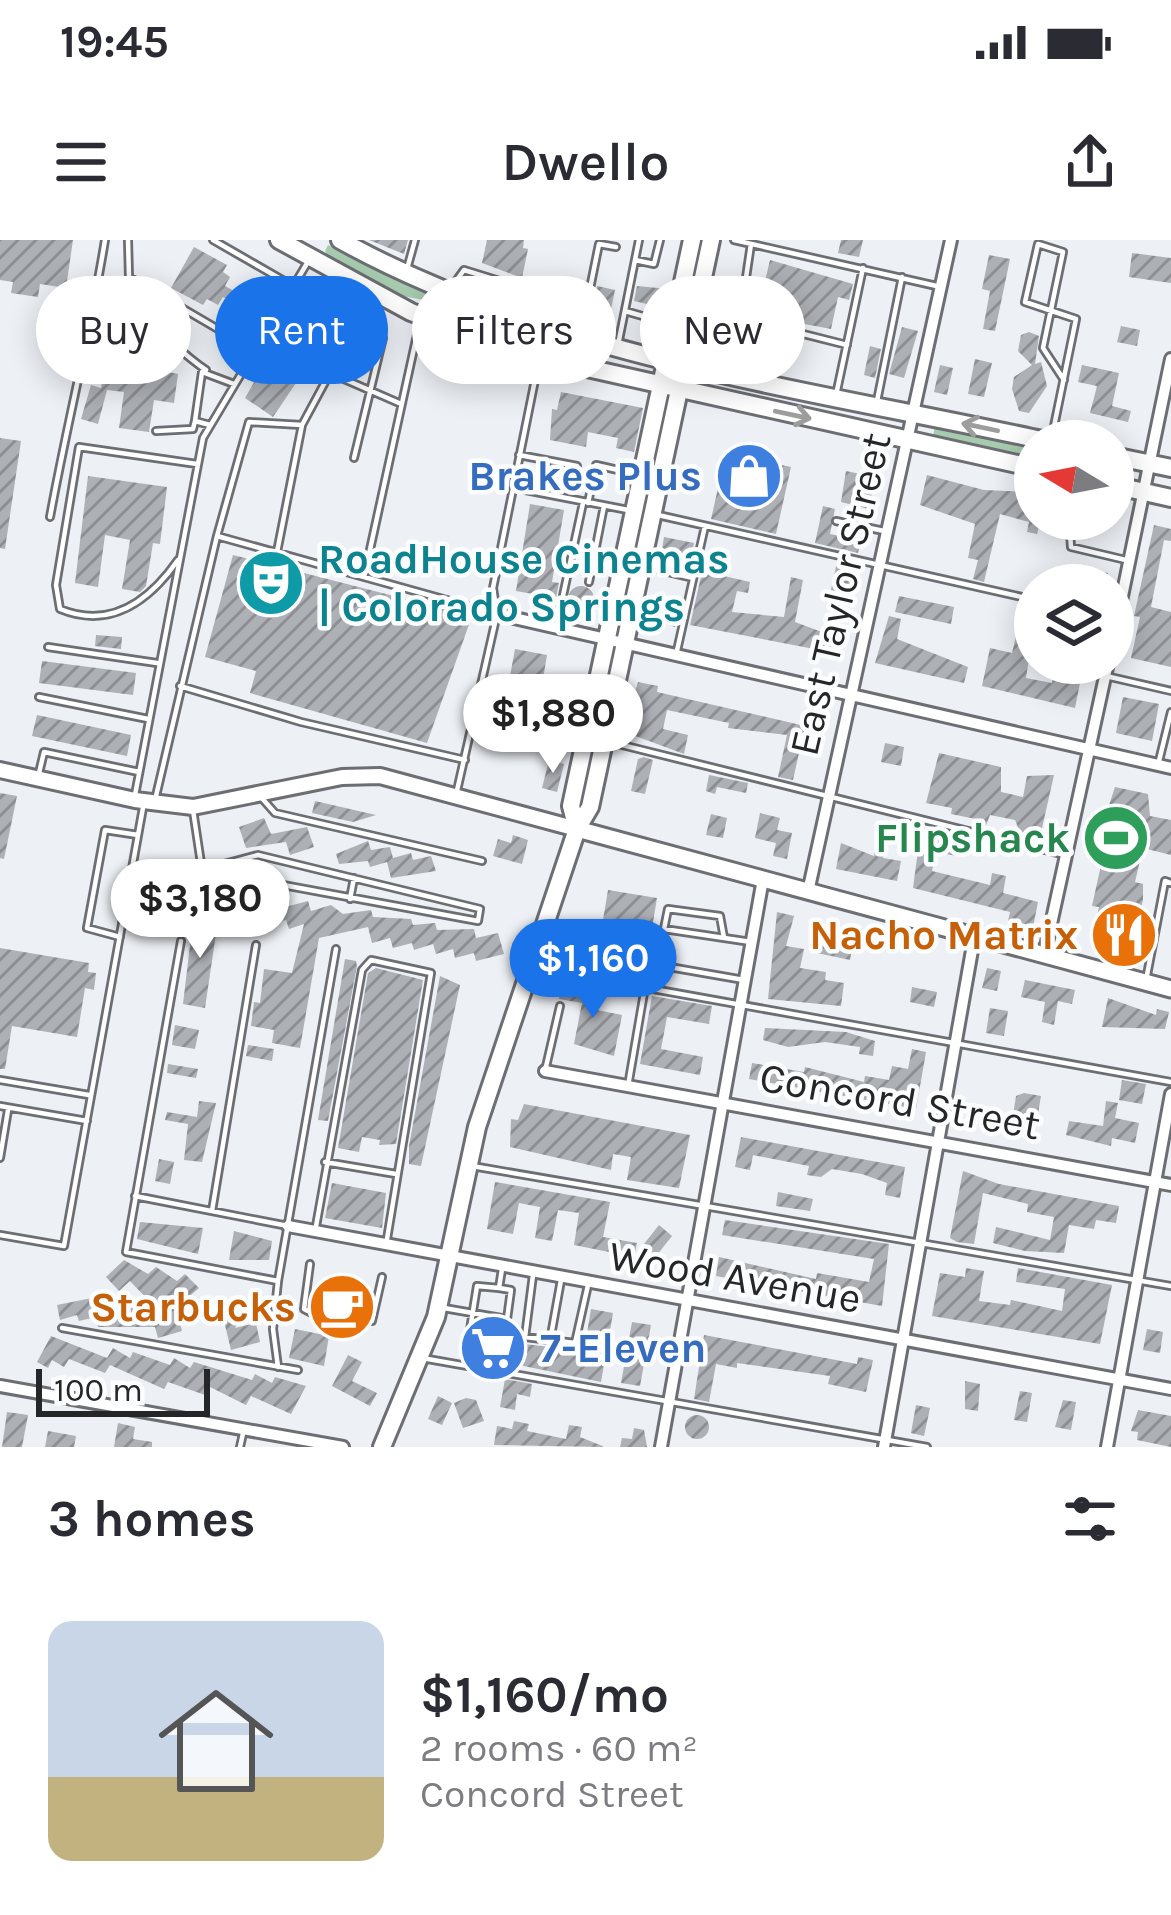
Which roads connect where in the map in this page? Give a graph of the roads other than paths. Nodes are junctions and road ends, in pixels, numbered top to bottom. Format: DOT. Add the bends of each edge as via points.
graph roads {
  1 [pos="105,240"];
  2 [pos="128,240"];
  3 [pos="214,240"];
  4 [pos="279,240"];
  5 [pos="321,240"];
  6 [pos="340,240"];
  7 [pos="415,240"];
  8 [pos="639,240"];
  9 [pos="660,240"];
  10 [pos="692,240"];
  11 [pos="711,240"];
  12 [pos="734,240"];
  13 [pos="951,240"];
  14 [pos="751,244"];
  15 [pos="616,248"];
  16 [pos="310,259"];
  17 [pos="635,260"];
  18 [pos="863,268"];
  19 [pos="404,274"];
  20 [pos="100,276"];
  21 [pos="276,276"];
  22 [pos="299,276"];
  23 [pos="592,276"];
  24 [pos="684,276"];
  25 [pos="703,276"];
  26 [pos="412,277"];
  27 [pos="902,278"];
  28 [pos="941,287"];
  29 [pos="625,311"];
  30 [pos="1050,313"];
  31 [pos="640,315"];
  32 [pos="412,320"];
  33 [pos="215,327"];
  34 [pos="847,344"];
  35 [pos="617,347"];
  36 [pos="412,350"];
  37 [pos="640,352"];
  38 [pos="1171,359"];
  39 [pos="191,360"];
  40 [pos="206,370"];
  41 [pos="215,374"];
  42 [pos="616,376"];
  43 [pos="1064,380"];
  44 [pos="79,384"];
  45 [pos="234,384"];
  46 [pos="325,384"];
  47 [pos="356,384"];
  48 [pos="372,384"];
  49 [pos="534,384"];
  50 [pos="680,384"];
  51 [pos="786,384"];
  52 [pos="660,386"];
  53 [pos="370,390"];
  54 [pos="679,390"];
  55 [pos="836,395"];
  56 [pos="400,403"];
  57 [pos="876,404"];
  58 [pos="915,412"];
  59 [pos="1054,420"];
  60 [pos="195,421"];
  61 [pos="209,424"];
  62 [pos="302,425"];
  63 [pos="156,430"];
  64 [pos="1014,434"];
  65 [pos="909,440"];
  66 [pos="520,455"];
  67 [pos="354,458"];
  68 [pos="1134,461"];
  69 [pos="1014,463"];
  70 [pos="197,464"];
  71 [pos="1150,464"];
  72 [pos="578,466"];
  73 [pos="1171,468"];
  74 [pos="627,472"];
  75 [pos="513,488"];
  76 [pos="1134,490"];
  77 [pos="1145,492"];
  78 [pos="1171,498"];
  79 [pos="586,503"];
  80 [pos="604,506"];
  81 [pos="633,512"];
  82 [pos="652,514"];
  83 [pos="50,517"];
  84 [pos="836,521"];
  85 [pos="705,526"];
  86 [pos="889,532"];
  87 [pos="217,536"];
  88 [pos="1070,540"];
  89 [pos="277,552"];
  90 [pos="181,556"];
  91 [pos="1130,561"];
  92 [pos="1129,564"];
  93 [pos="641,566"];
  94 [pos="882,566"];
  95 [pos="364,577"];
  96 [pos="693,578"];
  97 [pos="589,581"];
  98 [pos="1014,595"];
  99 [pos="497,614"];
  100 [pos="556,628"];
  101 [pos="615,642"];
  102 [pos="49,647"];
  103 [pos="676,655"];
  104 [pos="157,663"];
  105 [pos="1134,678"];
  106 [pos="1104,684"];
  107 [pos="180,686"];
  108 [pos="1171,691"];
  109 [pos="850,694"];
  110 [pos="39,697"];
  111 [pos="1171,712"];
  112 [pos="148,719"];
  113 [pos="604,741"];
  114 [pos="1089,750"];
  115 [pos="465,760"];
  116 [pos="1165,766"];
  117 [pos="0,770"];
  118 [pos="139,772"];
  119 [pos="38,778"];
  120 [pos="455,795"];
  121 [pos="260,796"];
  122 [pos="827,796"];
  123 [pos="144,802"];
  124 [pos="193,807"];
  125 [pos="578,830"];
  126 [pos="138,835"];
  127 [pos="1066,855"];
  128 [pos="482,861"];
  129 [pos="202,870"];
  130 [pos="354,878"];
  131 [pos="763,879"];
  132 [pos="1171,883"];
  133 [pos="808,892"];
  134 [pos="350,899"];
  135 [pos="120,937"];
  136 [pos="724,938"];
  137 [pos="974,939"];
  138 [pos="181,940"];
  139 [pos="751,942"];
  140 [pos="256,946"];
  141 [pos="336,949"];
  142 [pos="589,953"];
  143 [pos="1044,956"];
  144 [pos="603,980"];
  145 [pos="744,980"];
  146 [pos="1145,983"];
  147 [pos="645,987"];
  148 [pos="1171,989"];
  149 [pos="740,1005"];
  150 [pos="560,1006"];
  151 [pos="955,1045"];
  152 [pos="545,1071"];
  153 [pos="0,1080"];
  154 [pos="1171,1082"];
  155 [pos="628,1086"];
  156 [pos="1171,1094"];
  157 [pos="92,1095"];
  158 [pos="722,1102"];
  159 [pos="0,1106"];
  160 [pos="9,1108"];
  161 [pos="87,1121"];
  162 [pos="937,1142"];
  163 [pos="0,1158"];
  164 [pos="325,1162"];
  165 [pos="466,1165"];
  166 [pos="398,1174"];
  167 [pos="1155,1182"];
  168 [pos="1171,1184"];
  169 [pos="136,1196"];
  170 [pos="705,1202"];
  171 [pos="212,1211"];
  172 [pos="288,1226"];
  173 [pos="315,1232"];
  174 [pos="0,1235"];
  175 [pos="919,1242"];
  176 [pos="386,1245"];
  177 [pos="448,1258"];
  178 [pos="310,1264"];
  179 [pos="502,1269"];
  180 [pos="533,1275"];
  181 [pos="382,1276"];
  182 [pos="561,1280"];
  183 [pos="1137,1280"];
  184 [pos="278,1281"];
  185 [pos="588,1285"];
  186 [pos="1171,1286"];
  187 [pos="495,1289"];
  188 [pos="688,1303"];
  189 [pos="490,1305"];
  190 [pos="439,1307"];
  191 [pos="472,1313"];
  192 [pos="488,1316"];
  193 [pos="62,1328"];
  194 [pos="902,1340"];
  195 [pos="550,1341"];
  196 [pos="468,1342"];
  197 [pos="422,1358"];
  198 [pos="278,1366"];
  199 [pos="298,1370"];
  200 [pos="1119,1379"];
  201 [pos="0,1386"];
  202 [pos="1171,1389"];
  203 [pos="669,1401"];
  204 [pos="244,1429"];
  205 [pos="884,1443"];
  206 [pos="336,1446"];
  207 [pos="240,1447"];
  208 [pos="382,1447"];
  209 [pos="661,1447"];
  210 [pos="927,1447"];
  211 [pos="1107,1447"];
  1 -- 20 [label="lane"];
  2 -- 33 [label="lane" via="129,277"];
  3 -- 21 [label="lane"];
  4 -- 16 [label="main road"];
  5 -- 16 [label="lane"];
  6 -- 19 [label="main road"];
  7 -- 19 [label="lane"];
  8 -- 17 [label="lane"];
  9 -- 17 [label="lane" via="654,264"];
  10 -- 24 [label="main road"];
  11 -- 25 [label="main road"];
  12 -- 14 [label="lane"];
  13 -- 28 [label="street, East Taylor Street"];
  14 -- 18 [label="lane"];
  14 -- 34 [label="lane" via="740,318"];
  15 -- 23 [label="lane" via="598,244"];
  16 -- 22 [label="lane"];
  16 -- 32 [label="main road"];
  17 -- 29 [label="lane"];
  18 -- 27 [label="lane"];
  18 -- 34 [label="lane"];
  19 -- 26 [label="main road"];
  27 -- 28 [label="lane"];
  27 -- 57 [label="lane"];
  28 -- 58 [label="street, East Taylor Street"];
  29 -- 31 [label="lane"];
  29 -- 35 [label="lane"];
  30 -- 30 [label="lane" via="1025,302 1038,244 1063,252"];
  30 -- 43 [label="lane" via="1043,348"];
  30 -- 43 [label="lane" via="1076,319"];
  34 -- 55 [label="lane"];
  35 -- 37 [label="main road"];
  36 -- 56 [label="lane"];
  38 -- 71 [label="street"];
  39 -- 40 [label="lane"];
  40 -- 41 [label="lane"];
  40 -- 60 [label="lane"];
  42 -- 52 [label="main road"];
  43 -- 59 [label="lane"];
  44 -- 83 [label="lane"];
  45 -- 61 [label="lane"];
  46 -- 62 [label="lane"];
  47 -- 53 [label="lane"];
  48 -- 53 [label="lane"];
  49 -- 66 [label="lane"];
  50 -- 54 [label="main road"];
  51 -- 55 [label="main road"];
  52 -- 54 [label="main road"];
  52 -- 81 [label="main road"];
  53 -- 56 [label="lane"];
  53 -- 67 [label="lane"];
  54 -- 65 [label="main road, one-way"];
  54 -- 82 [label="main road"];
  55 -- 57 [label="main road"];
  56 -- 95 [label="lane"];
  57 -- 58 [label="main road"];
  64 -- 58 [label="main road, one-way"];
  58 -- 65 [label="street, East Taylor Street"];
  60 -- 61 [label="lane"];
  60 -- 63 [label="lane" via="193,429"];
  61 -- 70 [label="lane"];
  62 -- 87 [label="lane" via="249,422"];
  62 -- 89 [label="lane"];
  65 -- 69 [label="main road"];
  65 -- 86 [label="street, East Taylor Street"];
  66 -- 72 [label="lane"];
  66 -- 75 [label="lane"];
  68 -- 71 [label="main road"];
  70 -- 90 [label="lane"];
  70 -- 90 [label="lane" via="79,447 56,585 60,609 87,616 146,600"];
  71 -- 73 [label="main road"];
  71 -- 77 [label="street"];
  74 -- 79 [label="lane" via="596,465"];
  75 -- 79 [label="lane"];
  75 -- 99 [label="lane" via="493,588"];
  76 -- 77 [label="main road"];
  77 -- 78 [label="main road"];
  77 -- 91 [label="street"];
  79 -- 80 [label="lane"];
  79 -- 100 [label="lane"];
  80 -- 81 [label="lane"];
  80 -- 97 [label="lane"];
  81 -- 101 [label="main road"];
  82 -- 85 [label="lane"];
  82 -- 93 [label="main road"];
  84 -- 86 [label="lane"];
  85 -- 94 [label="lane"];
  85 -- 96 [label="lane"];
  86 -- 94 [label="street, East Taylor Street"];
  87 -- 89 [label="lane"];
  87 -- 107 [label="lane"];
  88 -- 91 [label="lane" via="1070,547"];
  89 -- 95 [label="lane"];
  90 -- 104 [label="lane"];
  91 -- 92 [label="street"];
  93 -- 96 [label="lane"];
  93 -- 101 [label="main road"];
  94 -- 98 [label="lane"];
  94 -- 109 [label="street, East Taylor Street"];
  95 -- 99 [label="lane"];
  96 -- 103 [label="lane"];
  99 -- 100 [label="street"];
  99 -- 115 [label="lane"];
  100 -- 101 [label="street"];
  101 -- 103 [label="street"];
  101 -- 113 [label="main road"];
  101 -- 125 [label="main road" via="571,806"];
  102 -- 104 [label="lane"];
  103 -- 109 [label="street"];
  104 -- 112 [label="lane"];
  105 -- 108 [label="lane"];
  106 -- 114 [label="street"];
  107 -- 115 [label="lane"];
  107 -- 123 [label="lane"];
  109 -- 114 [label="street"];
  109 -- 122 [label="street, East Taylor Street"];
  110 -- 112 [label="lane"];
  111 -- 116 [label="lane"];
  112 -- 118 [label="lane"];
  113 -- 122 [label="lane"];
  113 -- 125 [label="main road"];
  114 -- 116 [label="street"];
  114 -- 127 [label="street"];
  115 -- 120 [label="lane"];
  117 -- 119 [label="street"];
  118 -- 119 [label="lane" via="44,752"];
  118 -- 123 [label="lane"];
  119 -- 123 [label="street"];
  120 -- 121 [label="street" via="364,775"];
  120 -- 125 [label="street"];
  121 -- 124 [label="street"];
  121 -- 128 [label="lane" via="275,813"];
  122 -- 127 [label="lane"];
  122 -- 133 [label="street, East Taylor Street"];
  123 -- 124 [label="street"];
  123 -- 126 [label="lane"];
  124 -- 129 [label="lane"];
  125 -- 131 [label="main road"];
  125 -- 165 [label="main road"];
  126 -- 135 [label="lane"];
  126 -- 135 [label="lane" via="105,830 87,928"];
  127 -- 143 [label="street"];
  129 -- 130 [label="lane" via="258,855"];
  129 -- 134 [label="lane"];
  130 -- 134 [label="lane"];
  130 -- 134 [label="lane" via="480,909 478,921"];
  131 -- 133 [label="main road"];
  131 -- 139 [label="street"];
  132 -- 146 [label="lane" via="1165,881"];
  133 -- 137 [label="main road"];
  135 -- 157 [label="lane"];
  136 -- 136 [label="lane" via="720,916 668,910 664,929"];
  136 -- 139 [label="lane"];
  137 -- 143 [label="main road"];
  137 -- 151 [label="street"];
  138 -- 169 [label="lane"];
  139 -- 145 [label="street"];
  140 -- 171 [label="lane"];
  141 -- 172 [label="lane"];
  142 -- 145 [label="lane"];
  143 -- 146 [label="main road"];
  144 -- 147 [label="lane"];
  145 -- 149 [label="street"];
  146 -- 148 [label="main road"];
  147 -- 149 [label="lane"];
  147 -- 155 [label="lane"];
  149 -- 151 [label="lane"];
  149 -- 158 [label="street"];
  150 -- 152 [label="lane"];
  151 -- 154 [label="lane"];
  151 -- 162 [label="street"];
  152 -- 155 [label="street, Concord Street"];
  153 -- 157 [label="lane"];
  155 -- 158 [label="street, Concord Street"];
  156 -- 167 [label="street"];
  157 -- 161 [label="lane"];
  158 -- 162 [label="street, Concord Street"];
  158 -- 170 [label="street"];
  159 -- 160 [label="lane"];
  160 -- 161 [label="lane"];
  160 -- 163 [label="lane"];
  161 -- 174 [label="lane" via="64,1246"];
  162 -- 167 [label="street, Concord Street"];
  162 -- 175 [label="street"];
  164 -- 166 [label="lane"];
  164 -- 166 [label="lane" via="370,960 431,974"];
  164 -- 173 [label="lane"];
  165 -- 170 [label="lane"];
  165 -- 177 [label="main road"];
  166 -- 176 [label="lane"];
  167 -- 168 [label="street, Concord Street"];
  167 -- 183 [label="street"];
  169 -- 171 [label="lane"];
  169 -- 184 [label="lane" via="126,1252"];
  170 -- 175 [label="lane"];
  170 -- 188 [label="street"];
  171 -- 172 [label="lane"];
  172 -- 173 [label="street, Wood Avenue"];
  172 -- 184 [label="lane"];
  173 -- 176 [label="street, Wood Avenue"];
  175 -- 183 [label="lane"];
  175 -- 194 [label="street"];
  176 -- 177 [label="street, Wood Avenue"];
  177 -- 179 [label="street, Wood Avenue"];
  177 -- 190 [label="main road"];
  178 -- 181 [label="lane" via="304,1309 322,1319 372,1322"];
  179 -- 180 [label="street, Wood Avenue"];
  179 -- 187 [label="lane"];
  180 -- 182 [label="street, Wood Avenue"];
  180 -- 195 [label="lane" via="525,1336"];
  182 -- 185 [label="street, Wood Avenue"];
  182 -- 195 [label="lane"];
  183 -- 186 [label="lane"];
  183 -- 200 [label="street"];
  184 -- 198 [label="lane"];
  185 -- 188 [label="street, Wood Avenue"];
  185 -- 195 [label="lane" via="577,1340"];
  187 -- 191 [label="lane" via="477,1286"];
  187 -- 192 [label="lane" via="511,1290 507,1319"];
  188 -- 194 [label="street, Wood Avenue"];
  188 -- 203 [label="street"];
  189 -- 192 [label="lane"];
  190 -- 191 [label="lane"];
  190 -- 197 [label="main road"];
  191 -- 192 [label="lane"];
  191 -- 196 [label="lane"];
  193 -- 198 [label="lane"];
  194 -- 200 [label="street, Wood Avenue"];
  194 -- 205 [label="street"];
  197 -- 203 [label="lane"];
  197 -- 208 [label="main road"];
  198 -- 199 [label="lane"];
  200 -- 202 [label="street, Wood Avenue"];
  200 -- 211 [label="street"];
  201 -- 204 [label="street"];
  203 -- 205 [label="lane"];
  203 -- 209 [label="street"];
  204 -- 206 [label="street"];
  204 -- 207 [label="lane"];
  205 -- 210 [label="lane"];
}
